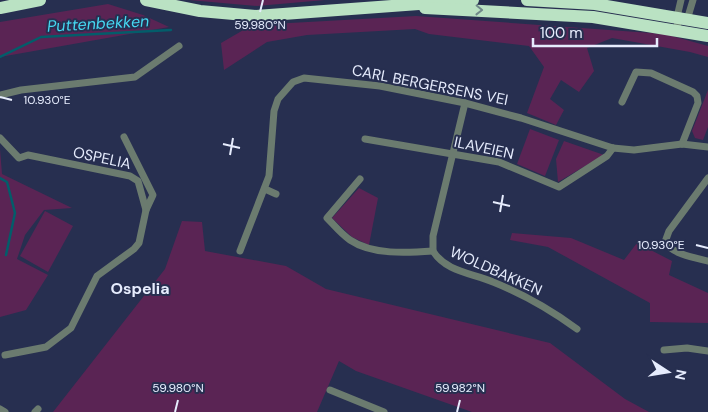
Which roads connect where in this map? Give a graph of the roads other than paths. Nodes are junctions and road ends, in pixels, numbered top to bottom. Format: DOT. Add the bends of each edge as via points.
graph roads {
  1 [pos="40,0"];
  2 [pos="146,0"];
  3 [pos="473,0"];
  4 [pos="527,0"];
  5 [pos="681,0"];
  6 [pos="693,0"];
  7 [pos="413,6"];
  8 [pos="0,8"];
  9 [pos="681,22"];
  10 [pos="708,23"];
  11 [pos="708,36"];
  12 [pos="179,46"];
  13 [pos="0,95"];
  14 [pos="622,102"];
  15 [pos="465,103"];
  16 [pos="124,137"];
  17 [pos="0,138"];
  18 [pos="365,139"];
  19 [pos="682,144"];
  20 [pos="708,147"];
  21 [pos="613,148"];
  22 [pos="451,156"];
  23 [pos="708,178"];
  24 [pos="360,179"];
  25 [pos="265,189"];
  26 [pos="276,194"];
  27 [pos="146,210"];
  28 [pos="240,251"];
  29 [pos="433,251"];
  30 [pos="708,261"];
  31 [pos="577,329"];
  32 [pos="664,350"];
  33 [pos="708,351"];
  34 [pos="5,355"];
  35 [pos="330,390"];
  36 [pos="0,409"];
  37 [pos="5,412"];
  38 [pos="384,412"];
  1 -- 8 [label="highway"];
  2 -- 7 [label="highway" via="245,16"];
  3 -- 7 [label="highway"];
  4 -- 9 [label="highway" via="595,4"];
  5 -- 9 [label="street"];
  6 -- 9 [label="street"];
  7 -- 9 [label="highway, one-way"];
  9 -- 10 [label="highway"];
  9 -- 11 [label="highway"];
  12 -- 13 [label="street" via="135,77"];
  14 -- 19 [label="street" via="636,72 651,73 692,92 698,103"];
  15 -- 21 [label="street, CARL BERGERSENS VEI"];
  15 -- 22 [label="street, WOLDBAKKEN"];
  15 -- 25 [label="street, CARL BERGERSENS VEI" via="380,86 313,78 293,82 278,99 274,111 272,163"];
  16 -- 27 [label="street" via="152,195"];
  17 -- 27 [label="street, OSPELIA" via="18,158 28,155 130,176 138,181"];
  18 -- 22 [label="street, ILAVEIEN"];
  19 -- 20 [label="street, CARL BERGERSENS VEI"];
  19 -- 21 [label="street, CARL BERGERSENS VEI" via="634,150"];
  21 -- 22 [label="street, ILAVEIEN" via="607,156 559,187 499,162"];
  22 -- 29 [label="street, WOLDBAKKEN" via="433,236"];
  23 -- 30 [label="street" via="669,231 665,242 679,252"];
  24 -- 29 [label="street, WOLDBAKKEN" via="327,218 348,239 358,245 407,253"];
  25 -- 26 [label="street"];
  25 -- 28 [label="street, CARL BERGERSENS VEI"];
  27 -- 34 [label="street, OSPELIA" via="139,243 98,276 71,328 46,348"];
  29 -- 31 [label="street, WOLDBAKKEN" via="443,264 534,301"];
  32 -- 33 [label="street" via="687,348"];
  35 -- 38 [label="street"];
  36 -- 37 [label="street"];
}
